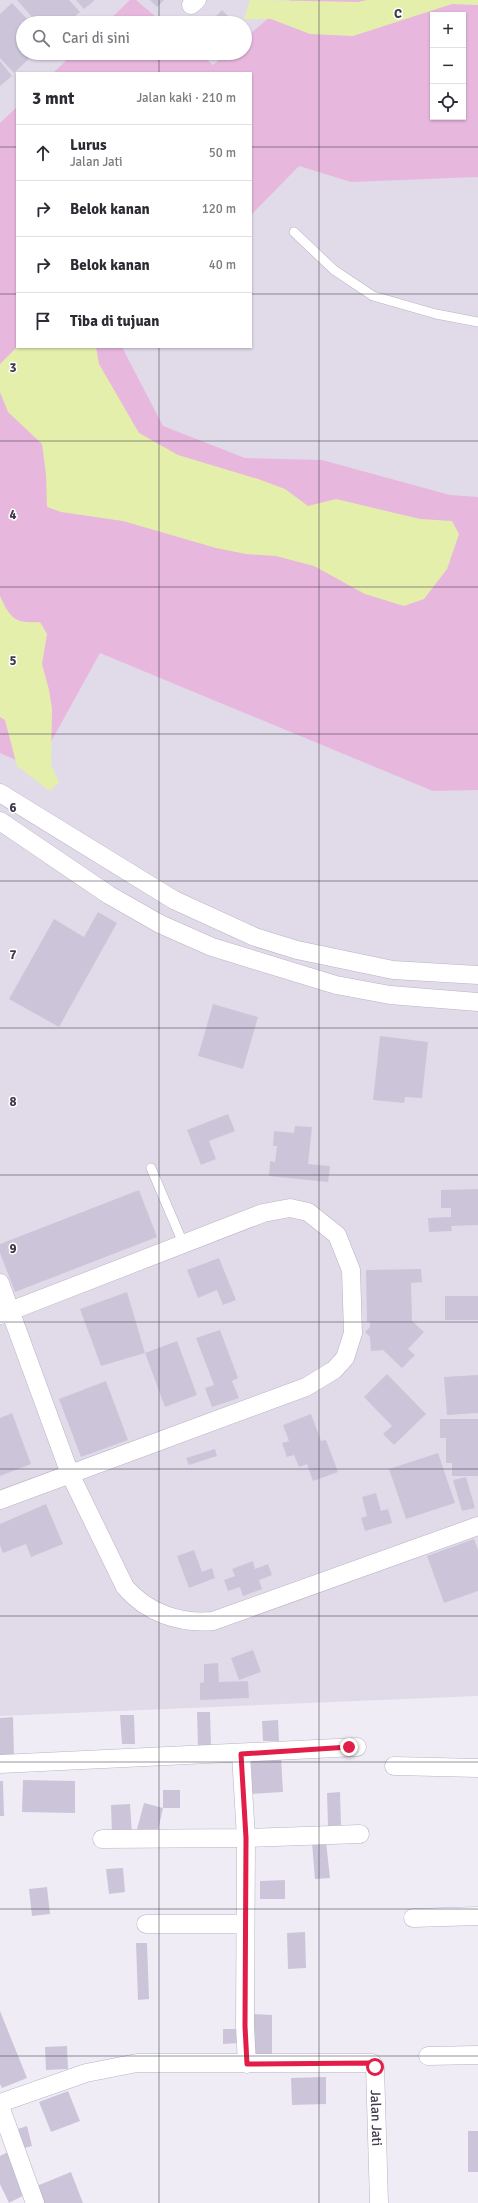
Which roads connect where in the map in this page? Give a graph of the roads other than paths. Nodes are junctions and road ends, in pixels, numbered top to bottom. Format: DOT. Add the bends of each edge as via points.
graph roads {
  1 [pos="294,232"];
  2 [pos="478,322"];
  3 [pos="0,794"];
  4 [pos="0,821"];
  5 [pos="478,975"];
  6 [pos="478,1002"];
  7 [pos="150,1168"];
  8 [pos="183,1243"];
  9 [pos="0,1283"];
  10 [pos="5,1313"];
  11 [pos="70,1474"];
  12 [pos="0,1500"];
  13 [pos="478,1526"];
  14 [pos="357,1747"];
  15 [pos="241,1754"];
  16 [pos="0,1764"];
  17 [pos="394,1766"];
  18 [pos="478,1768"];
  19 [pos="360,1834"];
  20 [pos="246,1838"];
  21 [pos="102,1839"];
  22 [pos="478,1916"];
  23 [pos="413,1918"];
  24 [pos="146,1924"];
  25 [pos="246,1924"];
  26 [pos="478,2055"];
  27 [pos="428,2056"];
  28 [pos="247,2064"];
  29 [pos="0,2102"];
  30 [pos="0,2106"];
  31 [pos="35,2203"];
  32 [pos="379,2203"];
  1 -- 2 [label="lane" via="334,270 373,296 436,314"];
  3 -- 5 [label="street" via="174,900 255,937 297,950 393,970"];
  4 -- 6 [label="street" via="109,895 160,924 212,947 336,986 390,995"];
  7 -- 8 [label="lane"];
  8 -- 10 [label="street"];
  8 -- 11 [label="street" via="263,1214 290,1208 308,1212 337,1235 352,1270 353,1333 345,1358 334,1370 306,1387"];
  9 -- 10 [label="street"];
  10 -- 11 [label="street"];
  11 -- 12 [label="street"];
  11 -- 13 [label="street" via="125,1587 134,1598 151,1610 184,1621 213,1621"];
  14 -- 15 [label="street"];
  15 -- 16 [label="street"];
  15 -- 20 [label="street"];
  17 -- 18 [label="street"];
  19 -- 20 [label="street"];
  20 -- 21 [label="street"];
  20 -- 25 [label="street"];
  22 -- 23 [label="street"];
  24 -- 25 [label="street"];
  25 -- 28 [label="street"];
  26 -- 27 [label="street"];
  28 -- 29 [label="street" via="153,2062 118,2066 86,2073"];
  28 -- 32 [label="street, Jalan Jati" via="372,2063 375,2067"];
  30 -- 31 [label="street"];
}
